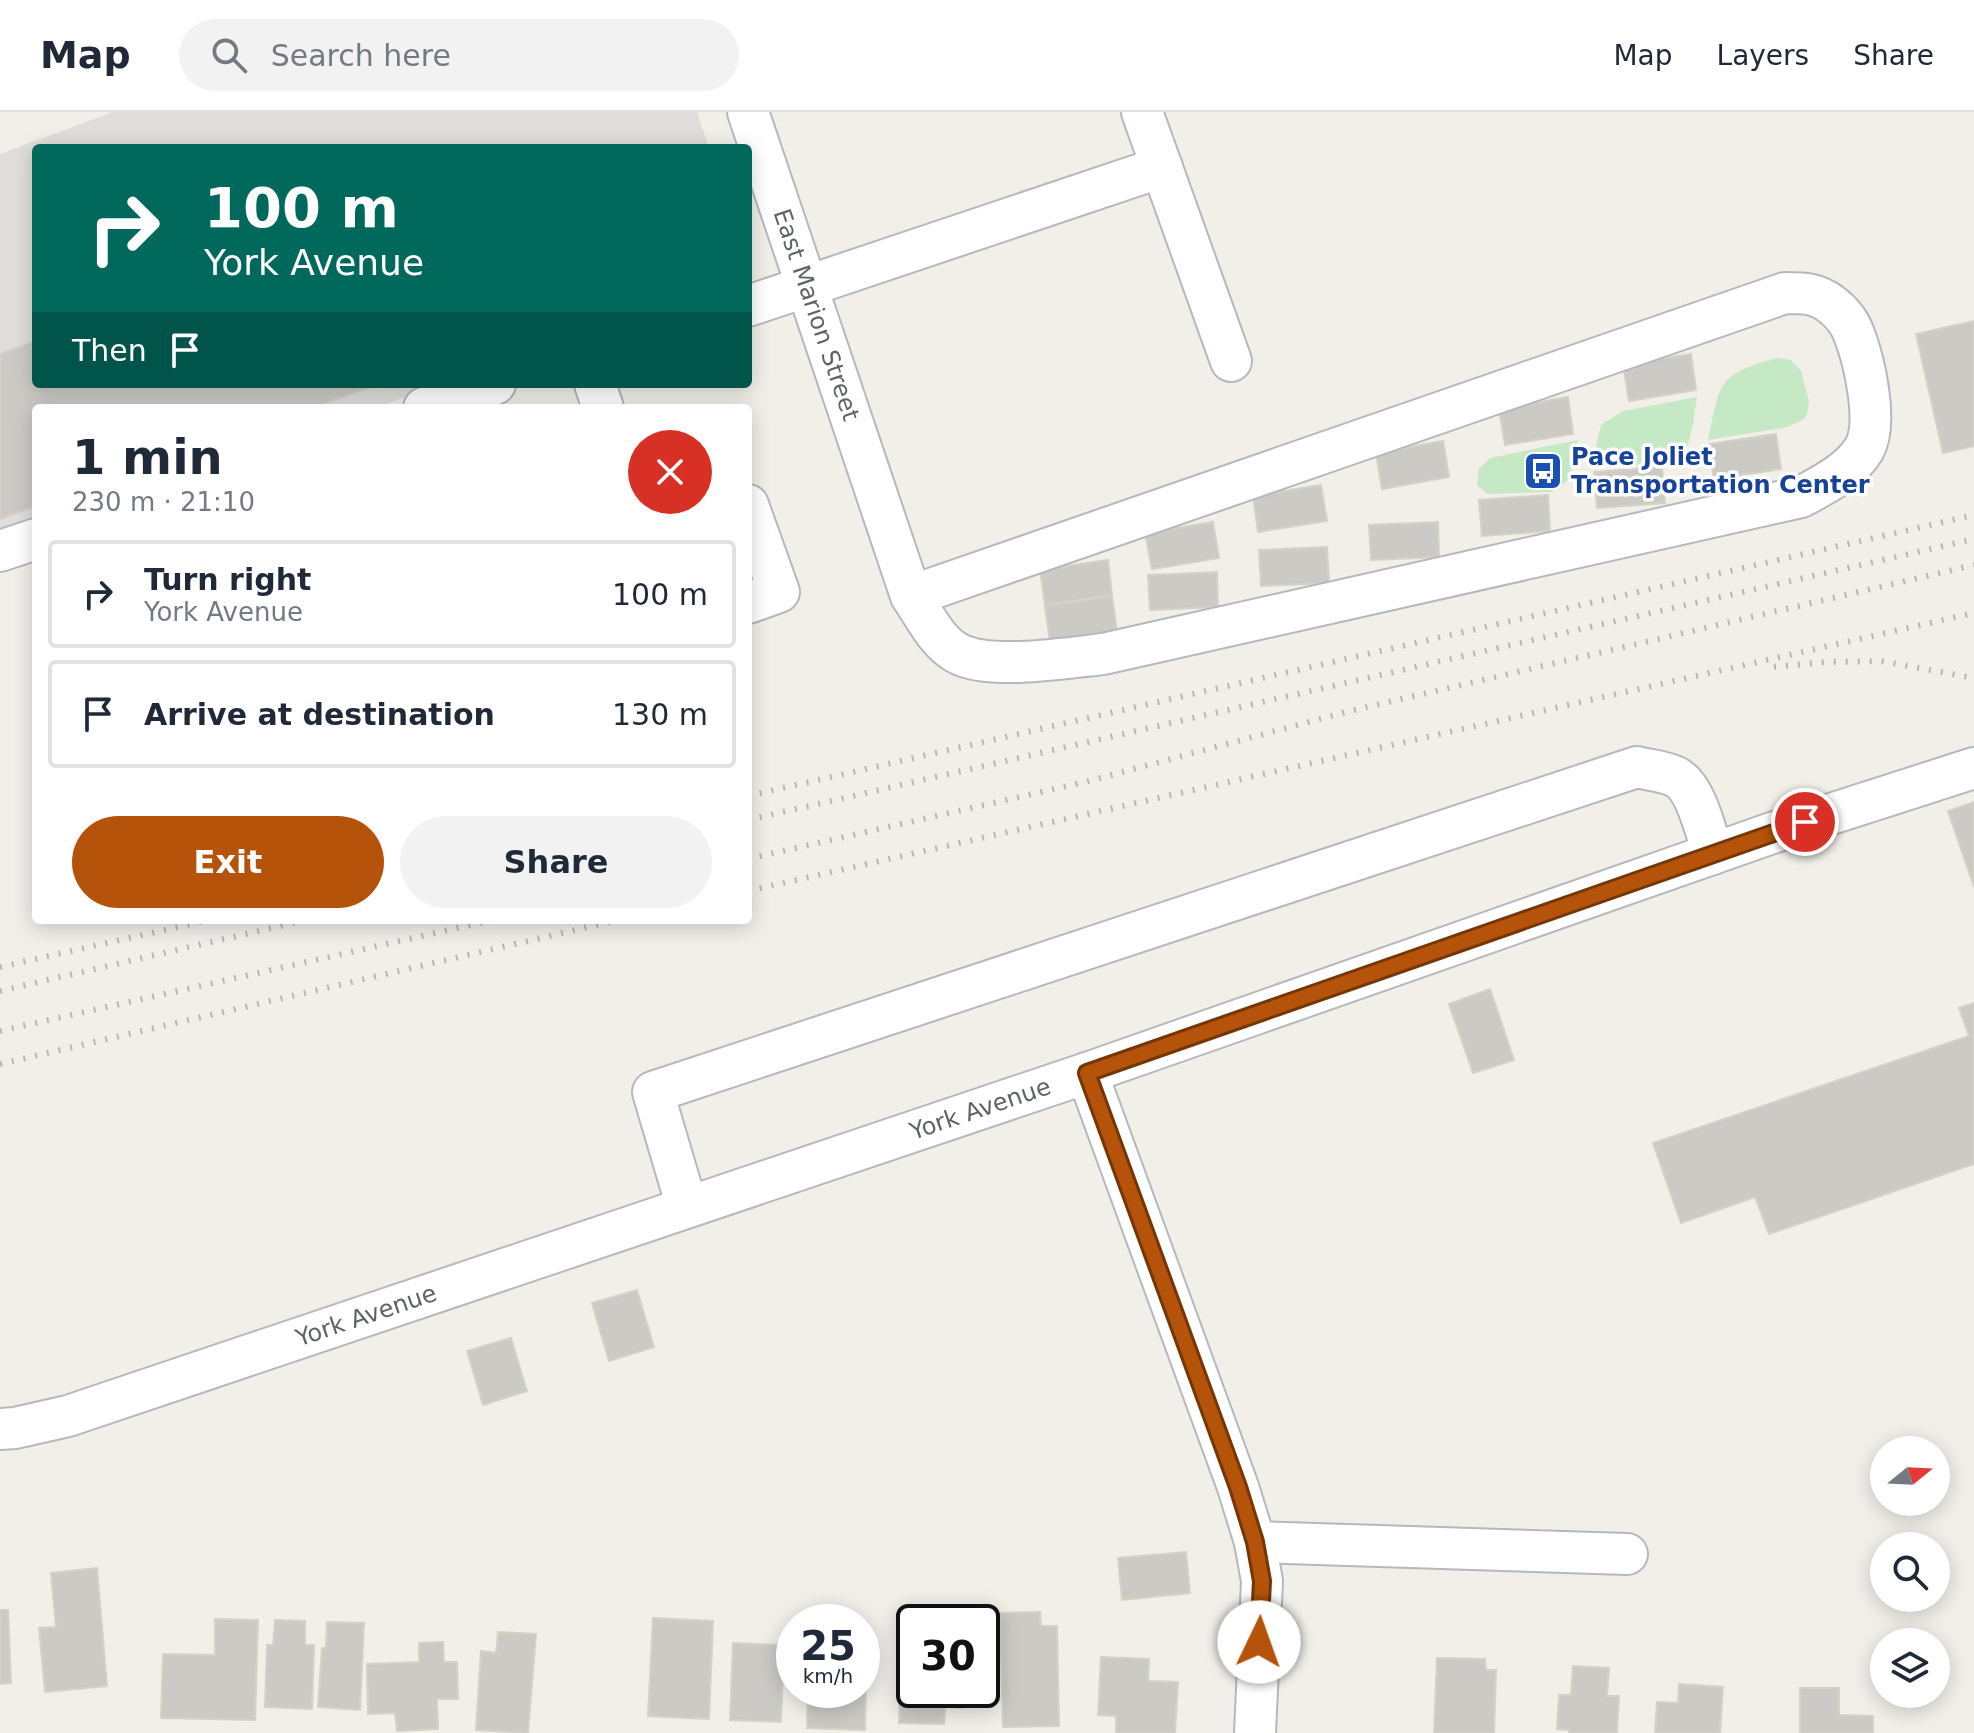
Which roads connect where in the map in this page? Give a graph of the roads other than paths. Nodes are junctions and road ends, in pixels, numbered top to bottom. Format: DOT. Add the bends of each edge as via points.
graph roads {
  1 [pos="748,112"];
  2 [pos="1142,112"];
  3 [pos="1162,167"];
  4 [pos="807,285"];
  5 [pos="752,305"];
  6 [pos="1231,361"];
  7 [pos="483,388"];
  8 [pos="436,404"];
  9 [pos="752,516"];
  10 [pos="32,540"];
  11 [pos="0,551"];
  12 [pos="911,596"];
  13 [pos="752,602"];
  14 [pos="1968,768"];
  15 [pos="1713,854"];
  16 [pos="1087,1073"];
  17 [pos="687,1207"];
  18 [pos="0,1429"];
  19 [pos="1255,1542"];
  20 [pos="1627,1554"];
  21 [pos="1255,1733"];
  1 -- 4 [label="street, East Marion Street"];
  2 -- 3 [label="street"];
  3 -- 4 [label="street"];
  3 -- 6 [label="street"];
  4 -- 5 [label="street"];
  4 -- 12 [label="street, East Marion Street"];
  7 -- 8 [label="street"];
  9 -- 13 [label="street" via="779,592"];
  10 -- 11 [label="street"];
  12 -- 12 [label="street, East Marion Street" via="1785,293 1810,293 1844,317 1862,365 1871,426 1865,448 1831,480 1801,497 1103,654 1007,661 959,654 939,638"];
  14 -- 15 [label="street, York Avenue"];
  15 -- 16 [label="street, York Avenue"];
  15 -- 17 [label="street" via="1688,788 1677,776 1637,767 653,1092"];
  16 -- 17 [label="street, York Avenue"];
  16 -- 19 [label="street"];
  17 -- 18 [label="street, York Avenue" via="68,1416"];
  19 -- 20 [label="street"];
  19 -- 21 [label="street" via="1262,1581"];
}
